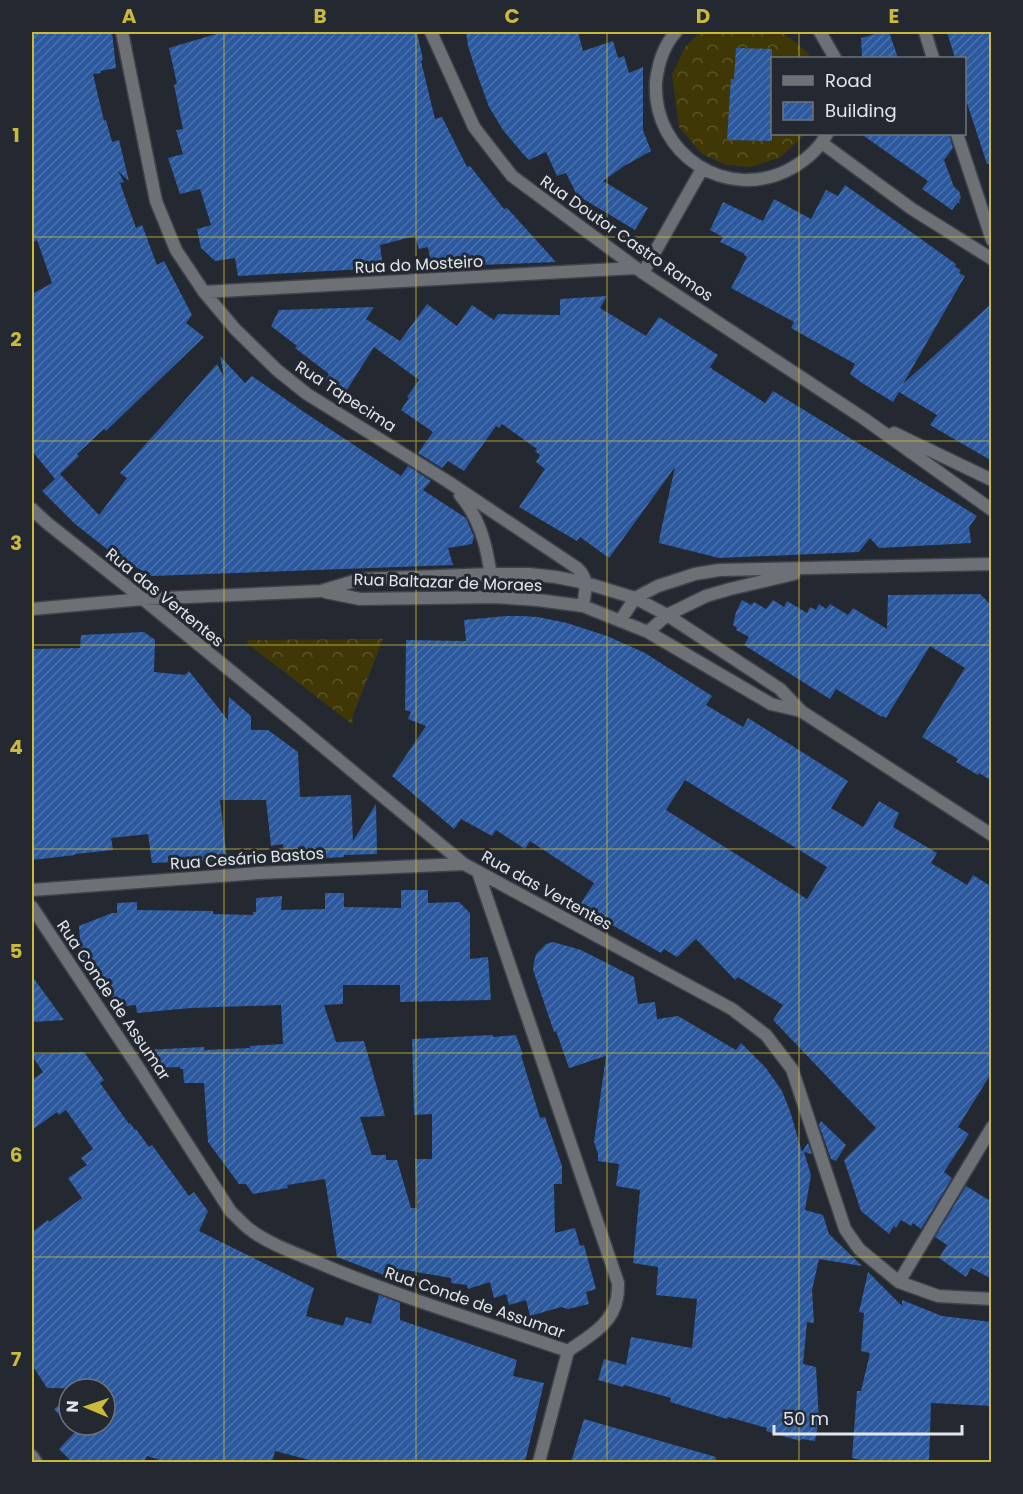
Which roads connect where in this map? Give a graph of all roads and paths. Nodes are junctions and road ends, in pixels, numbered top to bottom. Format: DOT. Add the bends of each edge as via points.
graph roads {
  1 [pos="123,32"];
  2 [pos="431,32"];
  3 [pos="676,32"];
  4 [pos="820,32"];
  5 [pos="925,32"];
  6 [pos="834,57"];
  7 [pos="933,57"];
  8 [pos="957,135"];
  9 [pos="825,138"];
  10 [pos="702,169"];
  11 [pos="992,240"];
  12 [pos="992,259"];
  13 [pos="639,271"];
  14 [pos="204,292"];
  15 [pos="864,418"];
  16 [pos="992,480"];
  17 [pos="447,481"];
  18 [pos="32,509"];
  19 [pos="992,510"];
  20 [pos="992,564"];
  21 [pos="822,568"];
  22 [pos="491,574"];
  23 [pos="586,583"];
  24 [pos="321,591"];
  25 [pos="494,597"];
  26 [pos="635,598"];
  27 [pos="143,599"];
  28 [pos="583,606"];
  29 [pos="32,609"];
  30 [pos="666,615"];
  31 [pos="620,621"];
  32 [pos="648,632"];
  33 [pos="801,711"];
  34 [pos="992,835"];
  35 [pos="464,864"];
  36 [pos="478,872"];
  37 [pos="32,890"];
  38 [pos="32,907"];
  39 [pos="992,1127"];
  40 [pos="899,1282"];
  41 [pos="992,1299"];
  42 [pos="568,1351"];
  43 [pos="32,1456"];
  44 [pos="36,1462"];
  45 [pos="540,1462"];
  1 -- 14 [label="street, Rua Tapecima" via="156,201 176,250"];
  2 -- 13 [label="street, Rua Doutor Castro Ramos" via="474,127 512,176"];
  3 -- 10 [label="street" via="657,67 656,97 663,126 679,150"];
  4 -- 6 [label="street"];
  5 -- 7 [label="street"];
  8 -- 11 [label="street"];
  9 -- 10 [label="street" via="803,162 780,175 754,181 727,179"];
  9 -- 12 [label="street" via="912,208"];
  10 -- 13 [label="street"];
  13 -- 14 [label="street, Rua do Mosteiro"];
  13 -- 15 [label="street, Rua Doutor Castro Ramos"];
  14 -- 17 [label="street, Rua Tapecima" via="235,329 307,394"];
  15 -- 16 [label="street, Rua Doutor Castro Ramos"];
  15 -- 19 [label="street, Rua Doutor Castro Ramos"];
  17 -- 22 [label="street, Rua Tapecima" via="471,507 482,530"];
  17 -- 23 [label="street, Rua Tapecima" via="577,568"];
  18 -- 27 [label="street, Rua das Vertentes"];
  20 -- 21 [label="street"];
  21 -- 26 [label="street" via="719,570 658,586"];
  21 -- 30 [label="street" via="706,596"];
  22 -- 23 [label="street, Rua Baltazar de Moraes" via="529,574"];
  22 -- 24 [label="street, Rua Baltazar de Moraes" via="361,579"];
  22 -- 25 [label="street, Rua Tapecima"];
  23 -- 26 [label="street, Rua Baltazar de Moraes"];
  23 -- 28 [label="street"];
  24 -- 25 [label="street, Rua Baltazar de Moraes" via="360,599"];
  24 -- 27 [label="street, Rua Baltazar de Moraes"];
  25 -- 28 [label="street, Rua Baltazar de Moraes"];
  26 -- 30 [label="street, Rua Baltazar de Moraes"];
  26 -- 31 [label="street"];
  27 -- 29 [label="street, Rua Baltazar de Moraes"];
  27 -- 35 [label="street, Rua das Vertentes"];
  28 -- 31 [label="street, Rua Baltazar de Moraes"];
  30 -- 32 [label="street"];
  30 -- 33 [label="street, Rua Baltazar de Moraes" via="780,689"];
  31 -- 32 [label="street, Rua Baltazar de Moraes"];
  32 -- 33 [label="street, Rua Baltazar de Moraes" via="771,704"];
  33 -- 34 [label="street, Rua Baltazar de Moraes"];
  35 -- 36 [label="street, Rua das Vertentes"];
  35 -- 37 [label="street, Rua Cesário Bastos" via="258,873"];
  36 -- 40 [label="street, Rua das Vertentes" via="732,1009 766,1035 792,1070 845,1229 859,1250"];
  36 -- 42 [label="street, Rua Conde de Assumar" via="618,1283 613,1313 598,1330"];
  38 -- 42 [label="street, Rua Conde de Assumar" via="231,1212 248,1228 350,1276"];
  39 -- 40 [label="street"];
  40 -- 41 [label="street, Rua das Vertentes" via="938,1296"];
  42 -- 45 [label="street"];
  43 -- 44 [label="street"];
}
